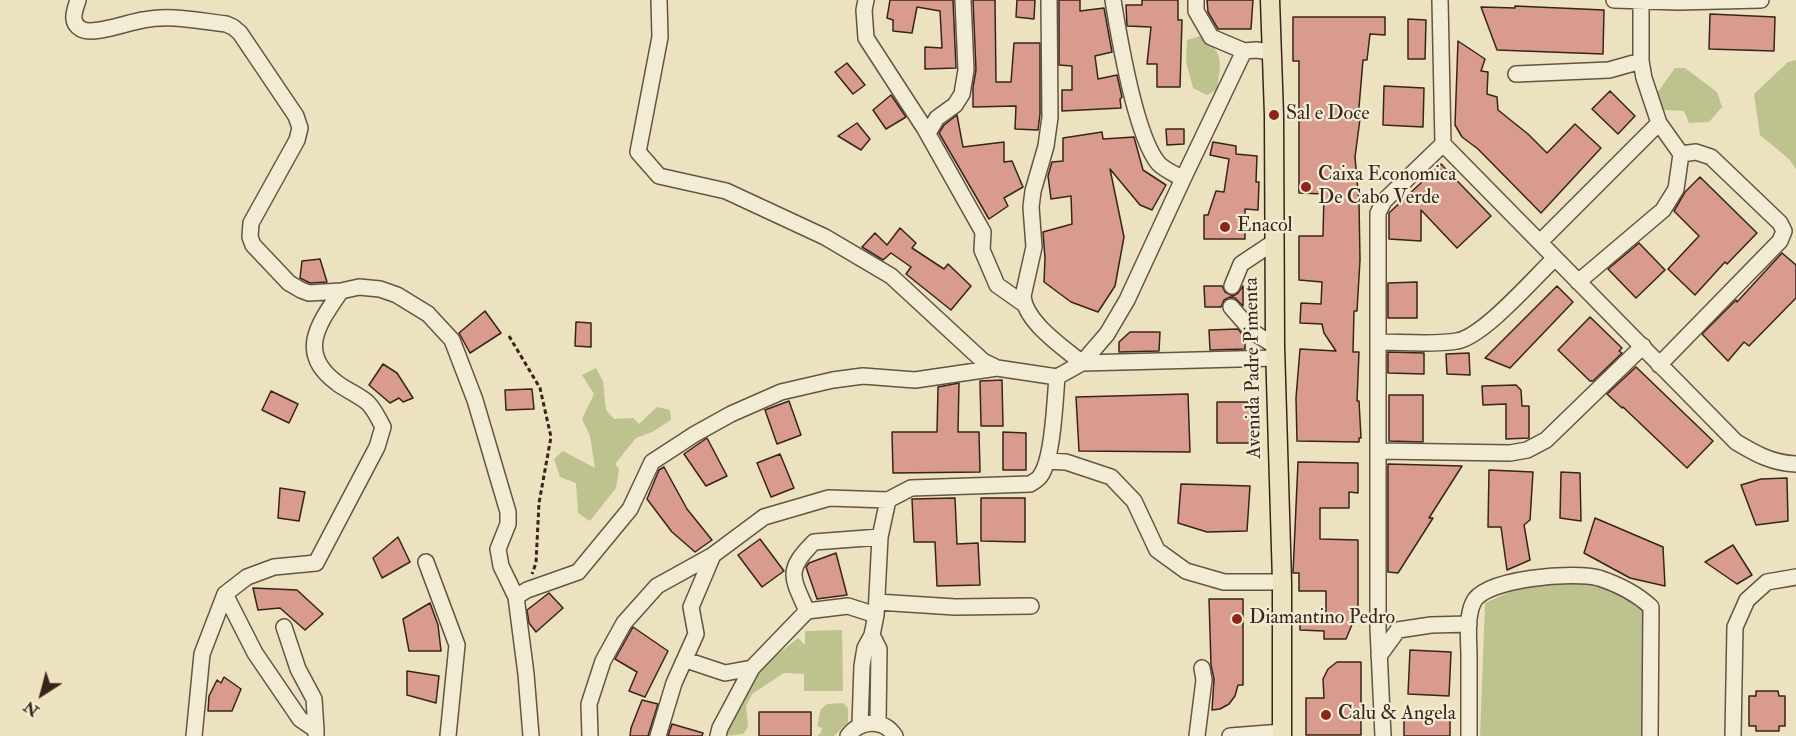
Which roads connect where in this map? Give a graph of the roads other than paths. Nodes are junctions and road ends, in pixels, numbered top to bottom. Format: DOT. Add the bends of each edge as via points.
graph roads {
  1 [pos="78,0"];
  2 [pos="659,0"];
  3 [pos="866,0"];
  4 [pos="963,0"];
  5 [pos="1049,0"];
  6 [pos="1113,0"];
  7 [pos="1196,0"];
  8 [pos="1270,0"];
  9 [pos="1440,0"];
  10 [pos="1614,0"];
  11 [pos="1761,0"];
  12 [pos="1641,1"];
  13 [pos="1678,1"];
  14 [pos="1245,51"];
  15 [pos="1272,52"];
  16 [pos="1641,61"];
  17 [pos="1516,74"];
  18 [pos="917,116"];
  19 [pos="937,117"];
  20 [pos="1659,123"];
  21 [pos="928,133"];
  22 [pos="1443,144"];
  23 [pos="1681,154"];
  24 [pos="1182,179"];
  25 [pos="1274,242"];
  26 [pos="1540,242"];
  27 [pos="1555,258"];
  28 [pos="1578,282"];
  29 [pos="1232,286"];
  30 [pos="341,291"];
  31 [pos="1024,304"];
  32 [pos="1231,307"];
  33 [pos="1378,342"];
  34 [pos="1643,346"];
  35 [pos="1276,352"];
  36 [pos="1082,363"];
  37 [pos="1659,365"];
  38 [pos="997,368"];
  39 [pos="1057,377"];
  40 [pos="1379,451"];
  41 [pos="1047,461"];
  42 [pos="1796,464"];
  43 [pos="888,500"];
  44 [pos="880,537"];
  45 [pos="713,555"];
  46 [pos="426,562"];
  47 [pos="1796,577"];
  48 [pos="1282,582"];
  49 [pos="521,593"];
  50 [pos="225,594"];
  51 [pos="1031,606"];
  52 [pos="876,608"];
  53 [pos="807,611"];
  54 [pos="1469,624"];
  55 [pos="284,627"];
  56 [pos="872,635"];
  57 [pos="1379,656"];
  58 [pos="686,660"];
  59 [pos="752,668"];
  60 [pos="1202,668"];
  61 [pos="725,673"];
  62 [pos="735,701"];
  63 [pos="878,724"];
  64 [pos="860,725"];
  65 [pos="316,733"];
  66 [pos="1282,734"];
  67 [pos="194,736"];
  68 [pos="448,736"];
  69 [pos="531,736"];
  70 [pos="590,736"];
  71 [pos="658,736"];
  72 [pos="718,736"];
  73 [pos="848,736"];
  74 [pos="895,736"];
  75 [pos="1197,736"];
  76 [pos="1230,736"];
  77 [pos="1383,736"];
  78 [pos="1469,736"];
  79 [pos="1650,736"];
  80 [pos="1733,736"];
  1 -- 30 [label="street" via="73,16 82,30 94,31 158,17 226,24 240,33 296,116 300,128 251,223 253,245 289,283 301,290"];
  2 -- 38 [label="street" via="660,37 638,152 659,176 726,191 825,237 891,276 983,361"];
  3 -- 18 [label="street" via="866,38"];
  4 -- 19 [label="street" via="966,70 962,94 955,105"];
  5 -- 31 [label="street" via="1050,117 1033,191 1034,247"];
  6 -- 24 [label="street" via="1145,140 1160,164"];
  7 -- 14 [label="street" via="1196,11 1211,38"];
  8 -- 15 [label="main road, Avenida Padre Pimenta"];
  9 -- 22 [label="street"];
  10 -- 12 [label="street"];
  11 -- 13 [label="street"];
  12 -- 13 [label="street"];
  12 -- 16 [label="street"];
  14 -- 15 [label="street"];
  14 -- 24 [label="street"];
  15 -- 25 [label="main road, Avenida Padre Pimenta"];
  16 -- 17 [label="street" via="1609,70"];
  16 -- 20 [label="street"];
  18 -- 19 [label="street"];
  18 -- 21 [label="street"];
  19 -- 21 [label="street"];
  20 -- 23 [label="street"];
  20 -- 26 [label="street"];
  21 -- 31 [label="street" via="983,232 982,250 997,285"];
  22 -- 26 [label="street"];
  22 -- 33 [label="street" via="1384,201 1378,213"];
  23 -- 28 [label="street" via="1676,189 1663,210"];
  23 -- 37 [label="street" via="1696,152 1711,157 1784,231 1780,241"];
  24 -- 36 [label="street" via="1128,300 1107,334"];
  25 -- 29 [label="street" via="1241,264"];
  25 -- 35 [label="main road, Avenida Padre Pimenta"];
  26 -- 27 [label="street"];
  27 -- 28 [label="street"];
  27 -- 33 [label="street" via="1469,338 1456,342"];
  28 -- 34 [label="street"];
  30 -- 49 [label="street" via="359,287 397,295 428,314 452,340 475,400 508,512 508,524 498,549 501,566"];
  30 -- 50 [label="street" via="320,322 314,341 317,364 334,381 369,404 383,427 377,447 316,563 274,567 247,577"];
  31 -- 36 [label="street" via="1030,318"];
  32 -- 35 [label="street"];
  33 -- 40 [label="street"];
  34 -- 37 [label="street"];
  34 -- 40 [label="street" via="1546,440 1527,450"];
  35 -- 36 [label="street"];
  35 -- 48 [label="main road, Avenida Padre Pimenta"];
  36 -- 39 [label="street"];
  37 -- 42 [label="street" via="1736,442 1759,456"];
  38 -- 39 [label="street"];
  38 -- 49 [label="street" via="915,380 863,376 833,380 781,392 731,414 652,462 630,509 578,572"];
  39 -- 41 [label="street"];
  40 -- 57 [label="street"];
  41 -- 43 [label="street" via="1042,474 1030,484 911,488"];
  41 -- 48 [label="street" via="1066,462 1111,477 1134,501 1157,550 1186,571 1224,582"];
  43 -- 44 [label="street"];
  43 -- 45 [label="street" via="829,498 764,517"];
  44 -- 52 [label="street"];
  44 -- 53 [label="street" via="814,542 798,558 793,574"];
  45 -- 58 [label="street" via="692,607 696,634"];
  45 -- 70 [label="street" via="657,586 624,623 603,661 589,704"];
  46 -- 68 [label="street" via="457,645"];
  47 -- 80 [label="street" via="1767,582 1747,600 1735,627"];
  48 -- 66 [label="main road, Avenida Padre Pimenta"];
  49 -- 69 [label="street"];
  50 -- 65 [label="street" via="261,662 300,719"];
  50 -- 67 [label="street" via="202,654"];
  51 -- 52 [label="street"];
  52 -- 53 [label="street" via="848,606"];
  52 -- 56 [label="street"];
  53 -- 59 [label="street"];
  54 -- 57 [label="street" via="1398,630"];
  54 -- 78 [label="street"];
  54 -- 79 [label="street" via="1478,596 1492,588 1536,578 1564,574 1598,578 1639,596 1651,607 1652,619"];
  55 -- 65 [label="street" via="298,669 314,699"];
  56 -- 63 [label="street" via="879,649"];
  56 -- 64 [label="street" via="862,666"];
  57 -- 77 [label="street"];
  58 -- 61 [label="street"];
  58 -- 71 [label="street" via="674,683"];
  59 -- 61 [label="street"];
  59 -- 62 [label="street"];
  60 -- 75 [label="street"];
  61 -- 62 [label="street"];
  62 -- 72 [label="street"];
  63 -- 64 [label="street"];
  63 -- 74 [label="street"];
  64 -- 73 [label="street"];
  66 -- 76 [label="street"];
}
